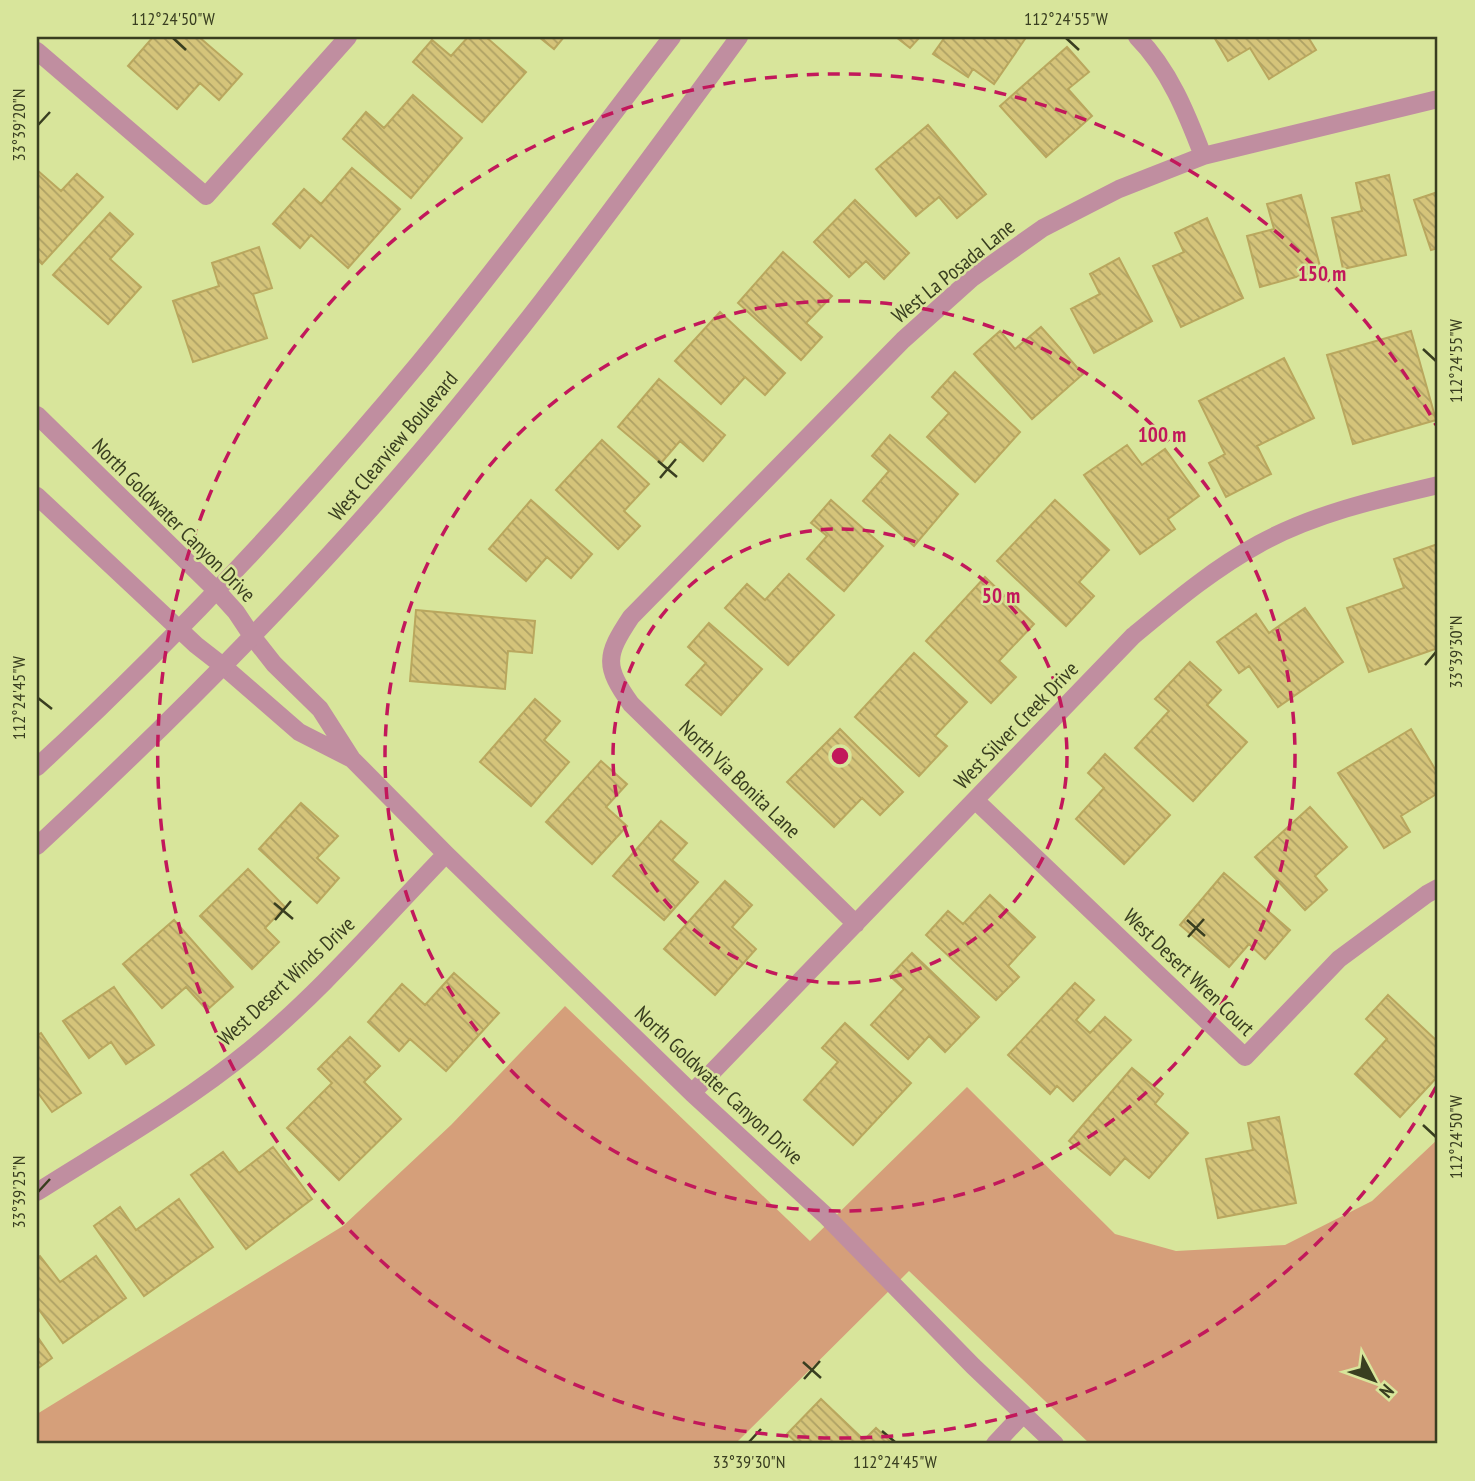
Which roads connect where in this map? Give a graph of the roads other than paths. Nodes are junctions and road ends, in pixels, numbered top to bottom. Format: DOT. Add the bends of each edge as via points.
graph roads {
  1 [pos="348,37"];
  2 [pos="672,37"];
  3 [pos="739,37"];
  4 [pos="1137,37"];
  5 [pos="37,51"];
  6 [pos="1438,99"];
  7 [pos="1203,156"];
  8 [pos="37,415"];
  9 [pos="1438,485"];
  10 [pos="37,496"];
  11 [pos="217,591"];
  12 [pos="180,630"];
  13 [pos="252,636"];
  14 [pos="611,655"];
  15 [pos="223,666"];
  16 [pos="352,759"];
  17 [pos="37,767"];
  18 [pos="975,800"];
  19 [pos="37,846"];
  20 [pos="446,854"];
  21 [pos="1438,888"];
  22 [pos="856,924"];
  23 [pos="692,1093"];
  24 [pos="37,1192"];
  25 [pos="1023,1415"];
  26 [pos="995,1444"];
  27 [pos="1055,1444"];
  1 -- 5 [label="street" via="206,195"];
  2 -- 11 [label="street, West Clearview Boulevard" via="418,365"];
  3 -- 13 [label="street, West Clearview Boulevard" via="534,312 350,533"];
  4 -- 7 [label="street" via="1171,83"];
  6 -- 7 [label="street, West La Posada Lane"];
  7 -- 14 [label="street, West La Posada Lane" via="1119,189 1042,228 971,279 903,340 631,617"];
  8 -- 11 [label="street, North Goldwater Canyon Drive"];
  9 -- 18 [label="street, West Silver Creek Drive" via="1318,518 1260,543 1197,583 1133,636"];
  10 -- 12 [label="street, North Goldwater Canyon Drive"];
  11 -- 12 [label="street, West Clearview Boulevard"];
  11 -- 13 [label="street, North Goldwater Canyon Drive"];
  12 -- 15 [label="street, North Goldwater Canyon Drive"];
  12 -- 17 [label="street, West Clearview Boulevard"];
  13 -- 15 [label="street, West Clearview Boulevard"];
  13 -- 16 [label="street, North Goldwater Canyon Drive" via="320,709"];
  14 -- 22 [label="street, North Via Bonita Lane" via="614,680 631,704"];
  15 -- 16 [label="street, North Goldwater Canyon Drive" via="299,732"];
  15 -- 19 [label="street, West Clearview Boulevard"];
  16 -- 20 [label="street, North Goldwater Canyon Drive"];
  18 -- 21 [label="street, West Desert Wren Court" via="1245,1057 1339,959"];
  18 -- 22 [label="street, West Silver Creek Drive"];
  20 -- 23 [label="street, North Goldwater Canyon Drive"];
  20 -- 24 [label="street, West Desert Winds Drive" via="307,998 250,1050"];
  22 -- 23 [label="street, West Silver Creek Drive"];
  23 -- 25 [label="street, North Goldwater Canyon Drive" via="825,1215"];
  25 -- 26 [label="street"];
  25 -- 27 [label="street, North Goldwater Canyon Drive"];
}
